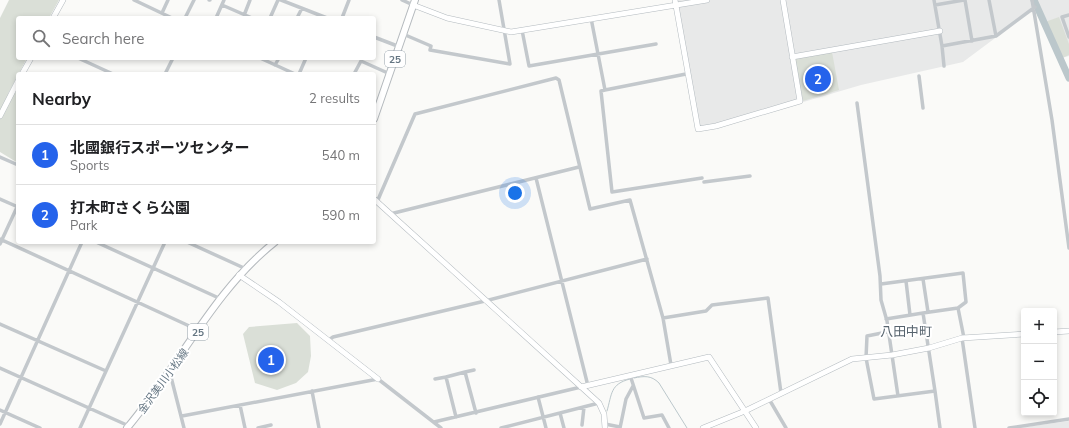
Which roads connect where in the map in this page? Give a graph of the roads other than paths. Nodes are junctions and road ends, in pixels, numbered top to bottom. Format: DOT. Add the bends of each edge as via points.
graph roads {
  1 [pos="63,0"];
  2 [pos="134,0"];
  3 [pos="168,0"];
  4 [pos="194,0"];
  5 [pos="224,0"];
  6 [pos="250,0"];
  7 [pos="278,0"];
  8 [pos="281,0"];
  9 [pos="349,0"];
  10 [pos="402,0"];
  11 [pos="499,0"];
  12 [pos="707,0"];
  13 [pos="783,0"];
  14 [pos="934,0"];
  15 [pos="964,0"];
  16 [pos="989,0"];
  17 [pos="1032,0"];
  18 [pos="414,2"];
  19 [pos="674,3"];
  20 [pos="222,5"];
  21 [pos="935,5"];
  22 [pos="1034,7"];
  23 [pos="302,8"];
  24 [pos="162,13"];
  25 [pos="1069,15"];
  26 [pos="54,16"];
  27 [pos="168,16"];
  28 [pos="186,16"];
  29 [pos="217,16"];
  30 [pos="243,16"];
  31 [pos="271,16"];
  32 [pos="298,16"];
  33 [pos="321,16"];
  34 [pos="343,16"];
  35 [pos="591,18"];
  36 [pos="522,30"];
  37 [pos="940,31"];
  38 [pos="505,32"];
  39 [pos="403,34"];
  40 [pos="996,36"];
  41 [pos="376,37"];
  42 [pos="1069,37"];
  43 [pos="972,41"];
  44 [pos="656,44"];
  45 [pos="942,46"];
  46 [pos="400,47"];
  47 [pos="598,54"];
  48 [pos="792,57"];
  49 [pos="29,60"];
  50 [pos="82,60"];
  51 [pos="172,60"];
  52 [pos="264,60"];
  53 [pos="278,60"];
  54 [pos="305,60"];
  55 [pos="275,65"];
  56 [pos="944,66"];
  57 [pos="23,72"];
  58 [pos="109,72"];
  59 [pos="167,72"];
  60 [pos="291,72"];
  61 [pos="300,72"];
  62 [pos="355,72"];
  63 [pos="390,74"];
  64 [pos="919,76"];
  65 [pos="16,85"];
  66 [pos="605,90"];
  67 [pos="857,103"];
  68 [pos="923,108"];
  69 [pos="376,110"];
  70 [pos="0,116"];
  71 [pos="0,157"];
  72 [pos="16,164"];
  73 [pos="579,167"];
  74 [pos="750,176"];
  75 [pos="536,178"];
  76 [pos="702,178"];
  77 [pos="704,182"];
  78 [pos="376,198"];
  79 [pos="0,199"];
  80 [pos="376,201"];
  81 [pos="16,205"];
  82 [pos="16,210"];
  83 [pos="390,214"];
  84 [pos="1,241"];
  85 [pos="81,244"];
  86 [pos="100,244"];
  87 [pos="164,244"];
  88 [pos="191,244"];
  89 [pos="273,244"];
  90 [pos="1069,248"];
  91 [pos="646,259"];
  92 [pos="153,268"];
  93 [pos="244,268"];
  94 [pos="69,271"];
  95 [pos="239,275"];
  96 [pos="923,278"];
  97 [pos="563,281"];
  98 [pos="906,281"];
  99 [pos="881,284"];
  100 [pos="221,299"];
  101 [pos="485,301"];
  102 [pos="138,302"];
  103 [pos="958,308"];
  104 [pos="928,312"];
  105 [pos="923,313"];
  106 [pos="910,315"];
  107 [pos="663,318"];
  108 [pos="886,319"];
  109 [pos="0,324"];
  110 [pos="199,330"];
  111 [pos="1069,331"];
  112 [pos="888,332"];
  113 [pos="1057,332"];
  114 [pos="1021,334"];
  115 [pos="963,338"];
  116 [pos="329,340"];
  117 [pos="38,341"];
  118 [pos="929,348"];
  119 [pos="892,355"];
  120 [pos="866,358"];
  121 [pos="671,365"];
  122 [pos="0,368"];
  123 [pos="474,370"];
  124 [pos="106,371"];
  125 [pos="170,372"];
  126 [pos="465,372"];
  127 [pos="21,377"];
  128 [pos="446,377"];
  129 [pos="631,377"];
  130 [pos="378,379"];
  131 [pos="435,379"];
  132 [pos="588,386"];
  133 [pos="633,386"];
  134 [pos="581,388"];
  135 [pos="312,391"];
  136 [pos="935,391"];
  137 [pos="781,393"];
  138 [pos="898,396"];
  139 [pos="538,397"];
  140 [pos="769,399"];
  141 [pos="599,404"];
  142 [pos="240,405"];
  143 [pos="584,407"];
  144 [pos="89,408"];
  145 [pos="0,410"];
  146 [pos="745,411"];
  147 [pos="5,412"];
  148 [pos="476,412"];
  149 [pos="560,413"];
  150 [pos="182,416"];
  151 [pos="456,417"];
  152 [pos="543,417"];
  153 [pos="1069,419"];
  154 [pos="434,422"];
  155 [pos="0,424"];
  156 [pos="582,424"];
  157 [pos="271,425"];
  158 [pos="605,426"];
  159 [pos="128,427"];
  160 [pos="620,427"];
  161 [pos="40,428"];
  162 [pos="80,428"];
  163 [pos="184,428"];
  164 [pos="245,428"];
  165 [pos="258,428"];
  166 [pos="319,428"];
  167 [pos="441,428"];
  168 [pos="501,428"];
  169 [pos="546,428"];
  170 [pos="564,428"];
  171 [pos="669,428"];
  172 [pos="703,428"];
  173 [pos="756,428"];
  174 [pos="786,428"];
  175 [pos="940,428"];
  176 [pos="975,428"];
  177 [pos="1009,428"];
  1 -- 26 [label="street"];
  2 -- 24 [label="street"];
  3 -- 24 [label="street"];
  4 -- 28 [label="street"];
  5 -- 20 [label="street"];
  6 -- 30 [label="street"];
  7 -- 31 [label="street"];
  8 -- 23 [label="street"];
  9 -- 34 [label="street"];
  10 -- 18 [label="street"];
  11 -- 38 [label="street"];
  12 -- 19 [label="street"];
  13 -- 48 [label="street"];
  14 -- 21 [label="street"];
  15 -- 21 [label="street"];
  15 -- 43 [label="street"];
  16 -- 40 [label="street"];
  17 -- 22 [label="street"];
  18 -- 38 [label="street" via="447,18"];
  18 -- 39 [label="main road, 25"];
  19 -- 35 [label="street"];
  19 -- 48 [label="street" via="698,129 716,126 800,100"];
  19 -- 66 [label="street" via="686,76"];
  20 -- 29 [label="street"];
  20 -- 30 [label="street"];
  21 -- 37 [label="street"];
  22 -- 40 [label="street"];
  22 -- 90 [label="street"];
  23 -- 32 [label="street"];
  23 -- 33 [label="street"];
  24 -- 27 [label="street"];
  25 -- 42 [label="street" via="1062,18"];
  35 -- 36 [label="street"];
  35 -- 47 [label="street"];
  36 -- 38 [label="street"];
  36 -- 47 [label="street" via="529,66"];
  37 -- 45 [label="street"];
  37 -- 48 [label="street"];
  38 -- 39 [label="street" via="510,64 430,50 431,46"];
  39 -- 46 [label="main road, 25"];
  40 -- 43 [label="street"];
  41 -- 46 [label="street"];
  43 -- 45 [label="street"];
  44 -- 47 [label="street"];
  45 -- 56 [label="street"];
  46 -- 63 [label="main road, 25"];
  47 -- 66 [label="street"];
  49 -- 57 [label="street"];
  50 -- 58 [label="street"];
  51 -- 59 [label="street"];
  52 -- 55 [label="street"];
  53 -- 55 [label="street"];
  54 -- 61 [label="street"];
  55 -- 60 [label="street"];
  62 -- 63 [label="street" via="361,61"];
  63 -- 69 [label="main road, 25"];
  64 -- 68 [label="street"];
  65 -- 70 [label="street"];
  66 -- 76 [label="street" via="601,91 612,192"];
  67 -- 99 [label="street"];
  71 -- 72 [label="street"];
  73 -- 75 [label="street"];
  73 -- 78 [label="street" via="559,80 556,78 416,114"];
  73 -- 91 [label="street" via="590,210 630,200"];
  74 -- 77 [label="street"];
  75 -- 83 [label="street"];
  75 -- 97 [label="street"];
  79 -- 81 [label="street"];
  80 -- 83 [label="street"];
  82 -- 84 [label="street"];
  83 -- 101 [label="street"];
  84 -- 94 [label="street"];
  85 -- 94 [label="street"];
  86 -- 92 [label="street"];
  87 -- 92 [label="street"];
  88 -- 93 [label="street"];
  89 -- 93 [label="main road, 金沢美川小松線 / 25"];
  91 -- 97 [label="street"];
  91 -- 107 [label="street"];
  92 -- 100 [label="street"];
  92 -- 102 [label="street"];
  93 -- 95 [label="main road, 金沢美川小松線 / 25"];
  94 -- 102 [label="street"];
  94 -- 117 [label="street"];
  95 -- 100 [label="main road, 金沢美川小松線 / 25"];
  95 -- 116 [label="street"];
  96 -- 98 [label="street"];
  96 -- 103 [label="street" via="962,273 966,302"];
  96 -- 104 [label="street"];
  97 -- 101 [label="street"];
  97 -- 132 [label="street"];
  98 -- 99 [label="street"];
  98 -- 106 [label="street"];
  99 -- 108 [label="street" via="881,300"];
  100 -- 110 [label="main road, 金沢美川小松線 / 25"];
  101 -- 116 [label="street"];
  101 -- 134 [label="street"];
  102 -- 110 [label="street"];
  102 -- 124 [label="street"];
  103 -- 104 [label="street"];
  103 -- 115 [label="street"];
  104 -- 105 [label="street"];
  105 -- 106 [label="street"];
  105 -- 118 [label="street"];
  106 -- 108 [label="street"];
  107 -- 121 [label="street"];
  107 -- 137 [label="street" via="706,311 712,305 768,298"];
  108 -- 112 [label="street"];
  109 -- 117 [label="street"];
  110 -- 125 [label="main road, 金沢美川小松線 / 25"];
  111 -- 113 [label="street"];
  112 -- 119 [label="street"];
  112 -- 120 [label="street" via="867,336"];
  114 -- 115 [label="street"];
  115 -- 118 [label="street"];
  115 -- 176 [label="street"];
  116 -- 130 [label="street"];
  117 -- 124 [label="street"];
  117 -- 127 [label="street"];
  118 -- 119 [label="street"];
  118 -- 136 [label="street"];
  119 -- 120 [label="street"];
  119 -- 138 [label="street"];
  120 -- 137 [label="street" via="852,359"];
  120 -- 138 [label="street" via="874,399"];
  121 -- 129 [label="street"];
  121 -- 146 [label="street" via="709,357"];
  122 -- 127 [label="street"];
  123 -- 126 [label="street"];
  124 -- 144 [label="street"];
  125 -- 150 [label="street"];
  125 -- 159 [label="main road, 金沢美川小松線 / 25"];
  126 -- 128 [label="street"];
  126 -- 148 [label="street"];
  127 -- 144 [label="street"];
  127 -- 147 [label="street"];
  128 -- 131 [label="street"];
  128 -- 151 [label="street"];
  129 -- 132 [label="street"];
  129 -- 133 [label="street"];
  130 -- 135 [label="street"];
  130 -- 154 [label="street"];
  132 -- 134 [label="street"];
  133 -- 160 [label="street" via="626,399"];
  133 -- 171 [label="street" via="644,418 662,415"];
  134 -- 139 [label="street"];
  134 -- 141 [label="street"];
  135 -- 142 [label="street"];
  135 -- 166 [label="street"];
  136 -- 138 [label="street"];
  136 -- 175 [label="street"];
  137 -- 140 [label="street"];
  139 -- 148 [label="street"];
  139 -- 152 [label="street"];
  140 -- 146 [label="street"];
  140 -- 174 [label="street"];
  141 -- 143 [label="street"];
  141 -- 158 [label="street" via="604,414"];
  142 -- 150 [label="street"];
  142 -- 164 [label="street"];
  143 -- 149 [label="street"];
  143 -- 156 [label="street"];
  144 -- 159 [label="street"];
  144 -- 162 [label="street"];
  145 -- 147 [label="street"];
  146 -- 172 [label="street"];
  146 -- 173 [label="street"];
  147 -- 155 [label="street"];
  147 -- 161 [label="street"];
  148 -- 151 [label="street"];
  149 -- 152 [label="street"];
  149 -- 170 [label="street"];
  150 -- 163 [label="street"];
  151 -- 154 [label="street"];
  152 -- 168 [label="street"];
  152 -- 169 [label="street"];
  153 -- 177 [label="street"];
  154 -- 167 [label="street"];
  157 -- 165 [label="street"];
  158 -- 160 [label="street"];
}
